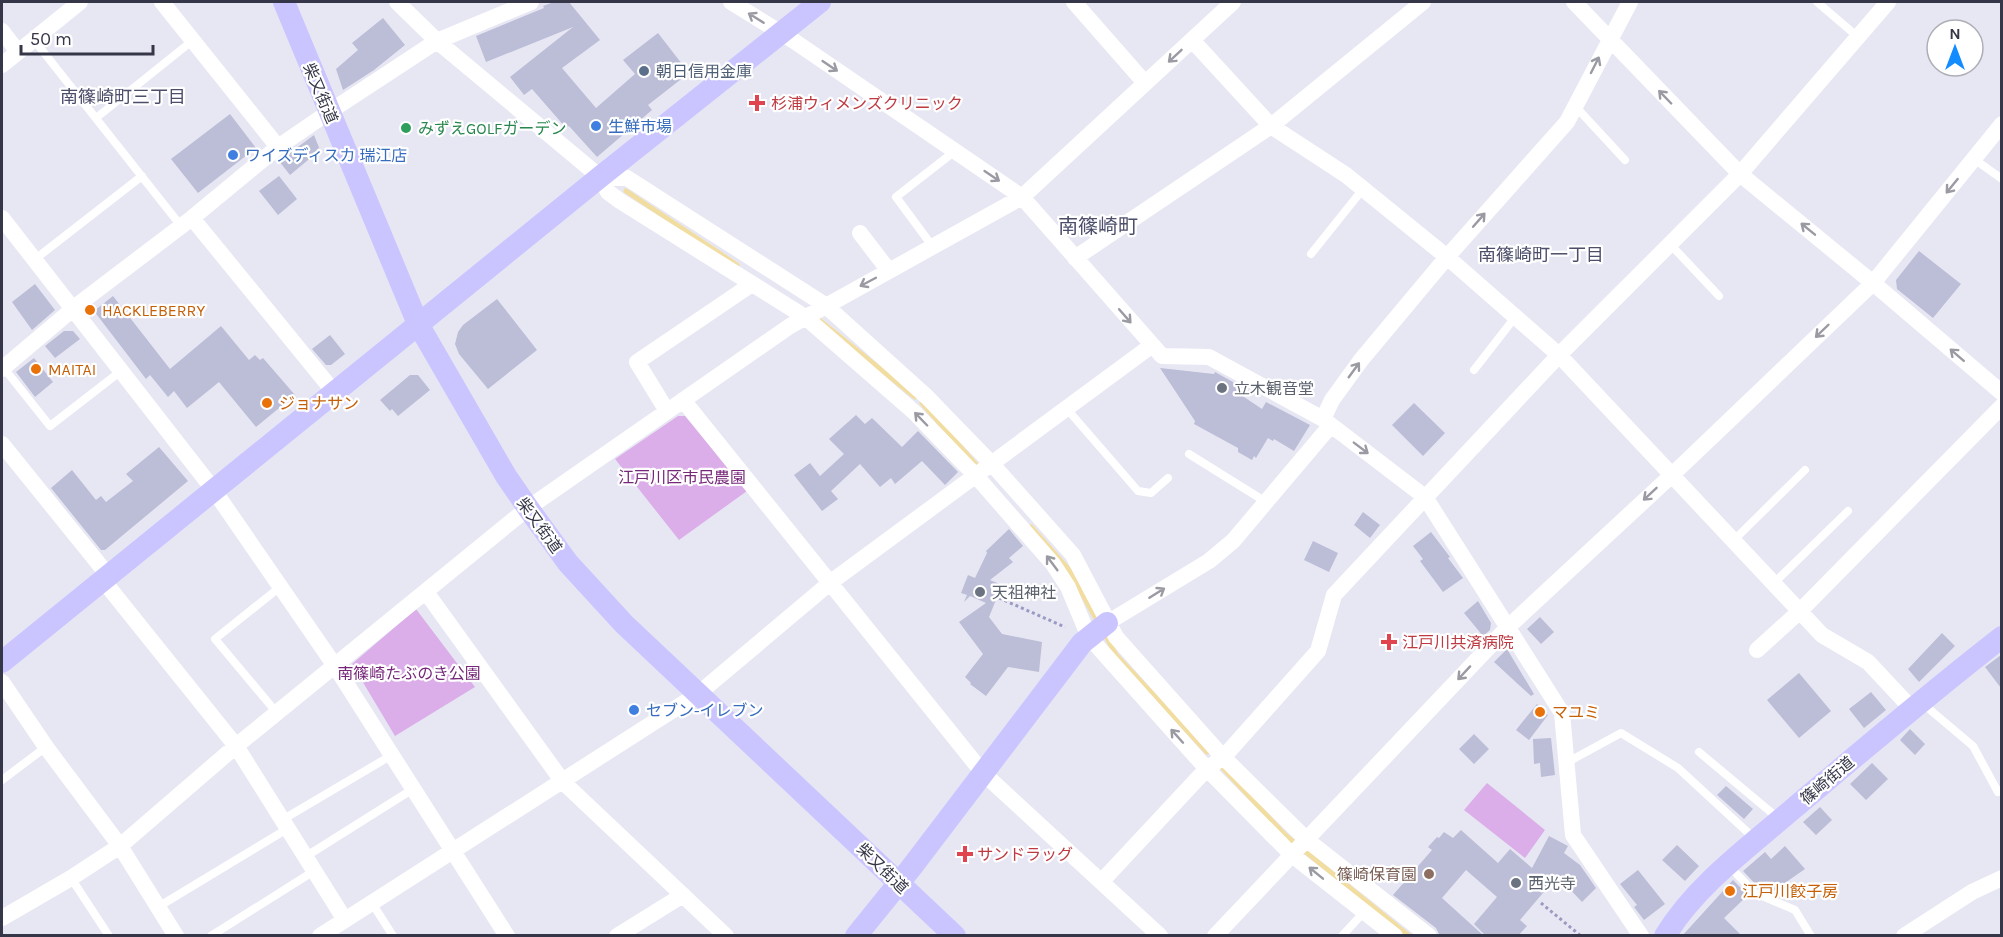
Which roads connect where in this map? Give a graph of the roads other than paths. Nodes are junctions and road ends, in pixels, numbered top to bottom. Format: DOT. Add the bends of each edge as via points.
graph roads {
  1 [pos="80,2"];
  2 [pos="162,2"];
  3 [pos="284,2"];
  4 [pos="397,2"];
  5 [pos="531,2"];
  6 [pos="731,2"];
  7 [pos="820,2"];
  8 [pos="1074,2"];
  9 [pos="1233,2"];
  10 [pos="1423,2"];
  11 [pos="1574,2"];
  12 [pos="1630,2"];
  13 [pos="1817,2"];
  14 [pos="1888,2"];
  15 [pos="2,31"];
  16 [pos="782,34"];
  17 [pos="1858,37"];
  18 [pos="1609,39"];
  19 [pos="34,40"];
  20 [pos="1192,40"];
  21 [pos="192,41"];
  22 [pos="437,41"];
  23 [pos="18,52"];
  24 [pos="2,65"];
  25 [pos="1146,83"];
  26 [pos="1575,105"];
  27 [pos="329,111"];
  28 [pos="96,118"];
  29 [pos="2001,124"];
  30 [pos="1271,126"];
  31 [pos="278,147"];
  32 [pos="955,151"];
  33 [pos="1974,159"];
  34 [pos="1625,160"];
  35 [pos="1740,174"];
  36 [pos="142,176"];
  37 [pos="600,177"];
  38 [pos="2001,179"];
  39 [pos="1363,189"];
  40 [pos="1022,197"];
  41 [pos="2,218"];
  42 [pos="186,222"];
  43 [pos="860,233"];
  44 [pos="1670,244"];
  45 [pos="933,247"];
  46 [pos="1311,254"];
  47 [pos="1447,257"];
  48 [pos="1075,258"];
  49 [pos="33,260"];
  50 [pos="889,271"];
  51 [pos="1873,283"];
  52 [pos="752,284"];
  53 [pos="1719,296"];
  54 [pos="825,305"];
  55 [pos="72,310"];
  56 [pos="1516,316"];
  57 [pos="805,317"];
  58 [pos="418,324"];
  59 [pos="1151,346"];
  60 [pos="1559,355"];
  61 [pos="2,368"];
  62 [pos="1474,370"];
  63 [pos="122,371"];
  64 [pos="334,392"];
  65 [pos="2001,393"];
  66 [pos="683,399"];
  67 [pos="2001,406"];
  68 [pos="1067,409"];
  69 [pos="667,411"];
  70 [pos="1327,422"];
  71 [pos="2,444"];
  72 [pos="1189,454"];
  73 [pos="992,464"];
  74 [pos="1805,470"];
  75 [pos="1673,474"];
  76 [pos="976,476"];
  77 [pos="1168,478"];
  78 [pos="213,489"];
  79 [pos="1425,497"];
  80 [pos="1266,502"];
  81 [pos="528,508"];
  82 [pos="1848,511"];
  83 [pos="1734,540"];
  84 [pos="105,576"];
  85 [pos="831,582"];
  86 [pos="1774,583"];
  87 [pos="280,586"];
  88 [pos="426,592"];
  89 [pos="1800,611"];
  90 [pos="1508,627"];
  91 [pos="1099,629"];
  92 [pos="2001,636"];
  93 [pos="1757,650"];
  94 [pos="2,662"];
  95 [pos="334,666"];
  96 [pos="2,682"];
  97 [pos="698,694"];
  98 [pos="1916,705"];
  99 [pos="277,713"];
  100 [pos="236,746"];
  101 [pos="46,747"];
  102 [pos="1699,752"];
  103 [pos="392,755"];
  104 [pos="1215,763"];
  105 [pos="1565,763"];
  106 [pos="983,773"];
  107 [pos="2,780"];
  108 [pos="563,782"];
  109 [pos="413,789"];
  110 [pos="1998,792"];
  111 [pos="1780,820"];
  112 [pos="284,825"];
  113 [pos="1757,840"];
  114 [pos="120,846"];
  115 [pos="1300,847"];
  116 [pos="454,852"];
  117 [pos="310,864"];
  118 [pos="1728,865"];
  119 [pos="72,878"];
  120 [pos="2001,878"];
  121 [pos="1102,881"];
  122 [pos="899,883"];
  123 [pos="682,895"];
  124 [pos="372,903"];
  125 [pos="158,907"];
  126 [pos="1364,912"];
  127 [pos="2,918"];
  128 [pos="333,930"];
  129 [pos="109,936"];
  130 [pos="176,936"];
  131 [pos="211,936"];
  132 [pos="393,936"];
  133 [pos="507,936"];
  134 [pos="617,936"];
  135 [pos="726,936"];
  136 [pos="856,936"];
  137 [pos="955,936"];
  138 [pos="1160,936"];
  139 [pos="1215,936"];
  140 [pos="1342,936"];
  141 [pos="1395,936"];
  142 [pos="1429,936"];
  143 [pos="1641,936"];
  144 [pos="1665,936"];
  145 [pos="1810,936"];
  146 [pos="1904,936"];
  1 -- 19 [label="street"];
  2 -- 21 [label="street"];
  3 -- 27 [label="street, 柴又街道"];
  4 -- 22 [label="street"];
  5 -- 22 [label="street"];
  16 -- 6 [label="street, one-way"];
  7 -- 16 [label="street"];
  8 -- 25 [label="street"];
  9 -- 20 [label="street"];
  10 -- 30 [label="street"];
  11 -- 18 [label="street"];
  12 -- 18 [label="street"];
  13 -- 17 [label="lane"];
  14 -- 17 [label="street"];
  15 -- 23 [label="street"];
  16 -- 32 [label="street, one-way"];
  16 -- 37 [label="street"];
  17 -- 35 [label="street"];
  26 -- 18 [label="street, one-way"];
  35 -- 18 [label="street, one-way"];
  19 -- 23 [label="street"];
  19 -- 28 [label="lane"];
  20 -- 25 [label="street, one-way"];
  20 -- 30 [label="street"];
  21 -- 28 [label="lane"];
  21 -- 31 [label="street"];
  22 -- 27 [label="street"];
  22 -- 37 [label="street"];
  23 -- 24 [label="street"];
  25 -- 40 [label="street"];
  26 -- 34 [label="lane"];
  47 -- 26 [label="street, one-way" via="1567,122"];
  27 -- 31 [label="street"];
  27 -- 58 [label="street, 柴又街道"];
  28 -- 36 [label="lane"];
  29 -- 33 [label="street"];
  30 -- 39 [label="street"];
  30 -- 48 [label="street"];
  31 -- 42 [label="street"];
  32 -- 40 [label="street, one-way"];
  32 -- 45 [label="lane" via="896,197"];
  33 -- 38 [label="lane"];
  33 -- 51 [label="street, one-way"];
  35 -- 44 [label="street"];
  51 -- 35 [label="street, one-way"];
  36 -- 42 [label="lane"];
  36 -- 49 [label="lane"];
  37 -- 52 [label="street" via="608,192 620,201"];
  37 -- 54 [label="street" via="627,178"];
  37 -- 58 [label="street"];
  39 -- 46 [label="lane"];
  39 -- 47 [label="street"];
  40 -- 45 [label="street"];
  40 -- 48 [label="street"];
  41 -- 49 [label="street"];
  42 -- 55 [label="street"];
  42 -- 64 [label="street"];
  43 -- 50 [label="street"];
  44 -- 53 [label="lane"];
  44 -- 60 [label="street"];
  45 -- 50 [label="street"];
  47 -- 56 [label="street"];
  70 -- 47 [label="street, one-way" via="1332,400 1361,360"];
  48 -- 59 [label="street, one-way"];
  49 -- 55 [label="street"];
  50 -- 54 [label="street, one-way"];
  65 -- 51 [label="street, one-way"];
  51 -- 75 [label="street, one-way"];
  52 -- 57 [label="street"];
  52 -- 69 [label="street" via="637,362"];
  54 -- 57 [label="street"];
  54 -- 73 [label="street" via="927,397"];
  55 -- 61 [label="street"];
  55 -- 63 [label="street"];
  56 -- 60 [label="street"];
  56 -- 62 [label="lane"];
  57 -- 66 [label="street"];
  76 -- 57 [label="street, one-way" via="914,412"];
  58 -- 64 [label="street"];
  58 -- 81 [label="street, 柴又街道"];
  59 -- 68 [label="street"];
  59 -- 70 [label="street" via="1162,356 1209,357"];
  60 -- 75 [label="street"];
  60 -- 79 [label="street"];
  61 -- 63 [label="lane" via="50,426"];
  63 -- 78 [label="street"];
  64 -- 78 [label="street"];
  66 -- 69 [label="street"];
  66 -- 85 [label="street"];
  67 -- 89 [label="street"];
  68 -- 73 [label="street"];
  68 -- 77 [label="lane" via="1138,491 1151,493"];
  69 -- 81 [label="street"];
  70 -- 79 [label="street, one-way"];
  70 -- 80 [label="street"];
  71 -- 84 [label="street"];
  72 -- 80 [label="lane"];
  73 -- 76 [label="street"];
  73 -- 91 [label="street" via="1073,555 1086,576"];
  74 -- 83 [label="lane"];
  75 -- 83 [label="street"];
  75 -- 90 [label="street, one-way"];
  76 -- 85 [label="street"];
  91 -- 76 [label="street, one-way" via="1053,564"];
  78 -- 84 [label="street"];
  78 -- 87 [label="street"];
  79 -- 90 [label="street"];
  79 -- 104 [label="street" via="1334,595 1318,651"];
  91 -- 80 [label="street, one-way" via="1209,561 1233,541"];
  81 -- 88 [label="street"];
  81 -- 97 [label="street, 柴又街道" via="568,563 624,624"];
  82 -- 86 [label="lane"];
  83 -- 86 [label="street"];
  84 -- 94 [label="street"];
  84 -- 100 [label="street"];
  85 -- 97 [label="street"];
  85 -- 106 [label="street"];
  86 -- 89 [label="street"];
  87 -- 95 [label="street"];
  87 -- 99 [label="lane" via="215,639"];
  88 -- 95 [label="street"];
  88 -- 108 [label="street"];
  89 -- 93 [label="street"];
  89 -- 98 [label="street" via="1822,635 1868,662"];
  90 -- 105 [label="street" via="1562,714"];
  90 -- 115 [label="street, one-way"];
  91 -- 104 [label="street"];
  91 -- 106 [label="street" via="1082,643"];
  92 -- 98 [label="street, 篠崎街道"];
  95 -- 99 [label="street"];
  95 -- 103 [label="street"];
  96 -- 101 [label="street"];
  97 -- 108 [label="street"];
  97 -- 122 [label="street, 柴又街道"];
  98 -- 110 [label="lane" via="1973,746"];
  98 -- 111 [label="street, 篠崎街道"];
  99 -- 100 [label="street"];
  100 -- 112 [label="street"];
  100 -- 114 [label="street"];
  101 -- 107 [label="lane"];
  101 -- 114 [label="street"];
  102 -- 111 [label="lane"];
  103 -- 109 [label="street"];
  103 -- 112 [label="lane"];
  104 -- 115 [label="street"];
  104 -- 121 [label="street"];
  105 -- 113 [label="lane" via="1621,733 1678,768"];
  105 -- 143 [label="street" via="1572,835"];
  106 -- 121 [label="street"];
  106 -- 122 [label="street"];
  108 -- 116 [label="street"];
  108 -- 123 [label="street"];
  109 -- 116 [label="street"];
  109 -- 117 [label="lane"];
  111 -- 113 [label="street, 篠崎街道"];
  112 -- 117 [label="street"];
  112 -- 125 [label="lane"];
  113 -- 118 [label="street, 篠崎街道"];
  114 -- 119 [label="street"];
  114 -- 125 [label="street"];
  126 -- 115 [label="street, one-way"];
  115 -- 139 [label="street"];
  115 -- 142 [label="street"];
  116 -- 124 [label="street"];
  116 -- 133 [label="street"];
  117 -- 128 [label="street"];
  117 -- 131 [label="lane"];
  118 -- 144 [label="street, 篠崎街道" via="1687,905"];
  118 -- 145 [label="lane" via="1755,893 1795,910"];
  119 -- 127 [label="street"];
  119 -- 129 [label="lane"];
  120 -- 146 [label="street"];
  121 -- 138 [label="street"];
  122 -- 136 [label="street"];
  122 -- 137 [label="street, 柴又街道"];
  123 -- 134 [label="street"];
  123 -- 135 [label="street"];
  124 -- 128 [label="street"];
  124 -- 132 [label="lane"];
  125 -- 130 [label="street"];
  126 -- 140 [label="lane"];
  126 -- 141 [label="street"];
}
